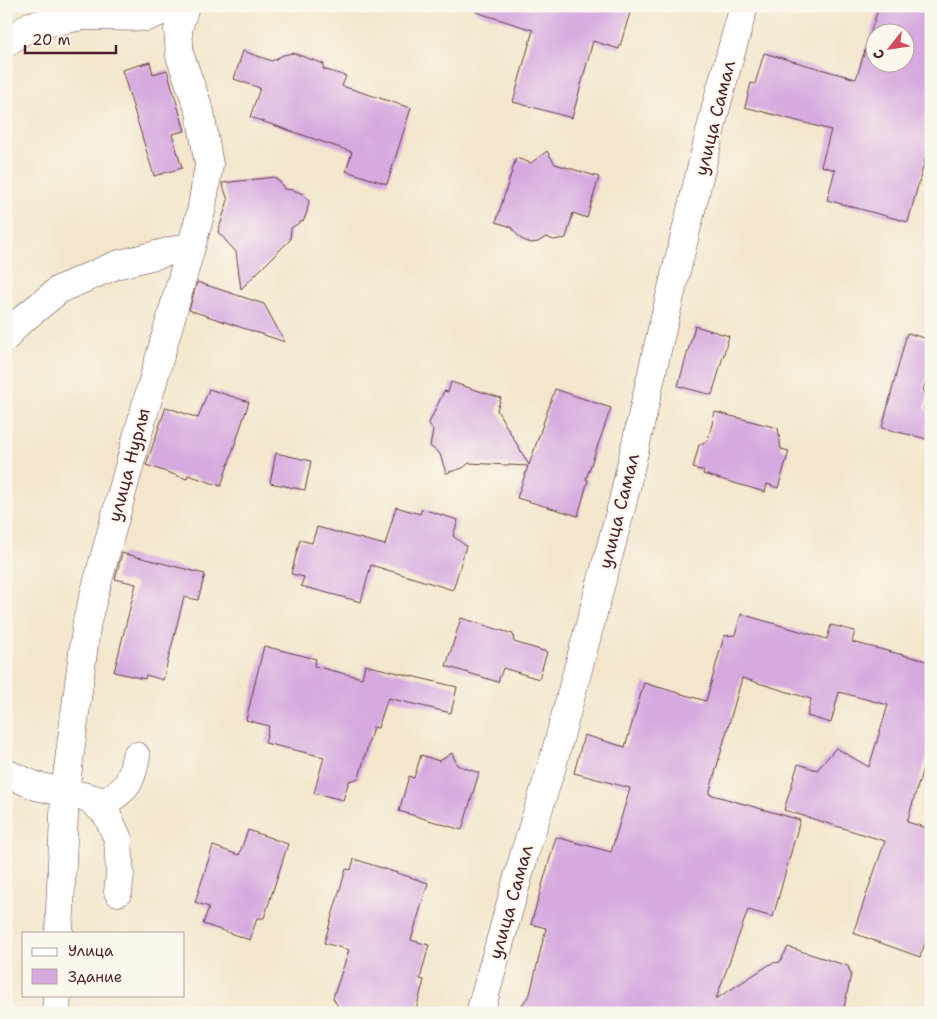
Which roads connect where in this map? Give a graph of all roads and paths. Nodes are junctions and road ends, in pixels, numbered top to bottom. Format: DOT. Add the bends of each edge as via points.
graph roads {
  1 [pos="174,6"];
  2 [pos="186,6"];
  3 [pos="744,6"];
  4 [pos="78,11"];
  5 [pos="6,43"];
  6 [pos="191,246"];
  7 [pos="6,337"];
  8 [pos="136,756"];
  9 [pos="6,773"];
  10 [pos="76,795"];
  11 [pos="118,892"];
  12 [pos="59,932"];
  13 [pos="56,996"];
  14 [pos="56,1013"];
  15 [pos="480,1013"];
  1 -- 4 [label="street" via="147,17"];
  2 -- 6 [label="street, улица Нурлы" via="178,30 180,56 200,112 209,165"];
  3 -- 15 [label="street, улица Самал" via="715,114 622,505 552,766 524,852"];
  4 -- 5 [label="street" via="30,26"];
  6 -- 7 [label="street" via="116,265 60,289"];
  6 -- 10 [label="street, улица Нурлы" via="86,621"];
  8 -- 10 [label="street" via="132,780 118,794 105,802"];
  9 -- 10 [label="street" via="36,786"];
  10 -- 11 [label="street" via="106,813 118,839"];
  10 -- 12 [label="street, улица Нурлы"];
  13 -- 14 [label="street"];
}
